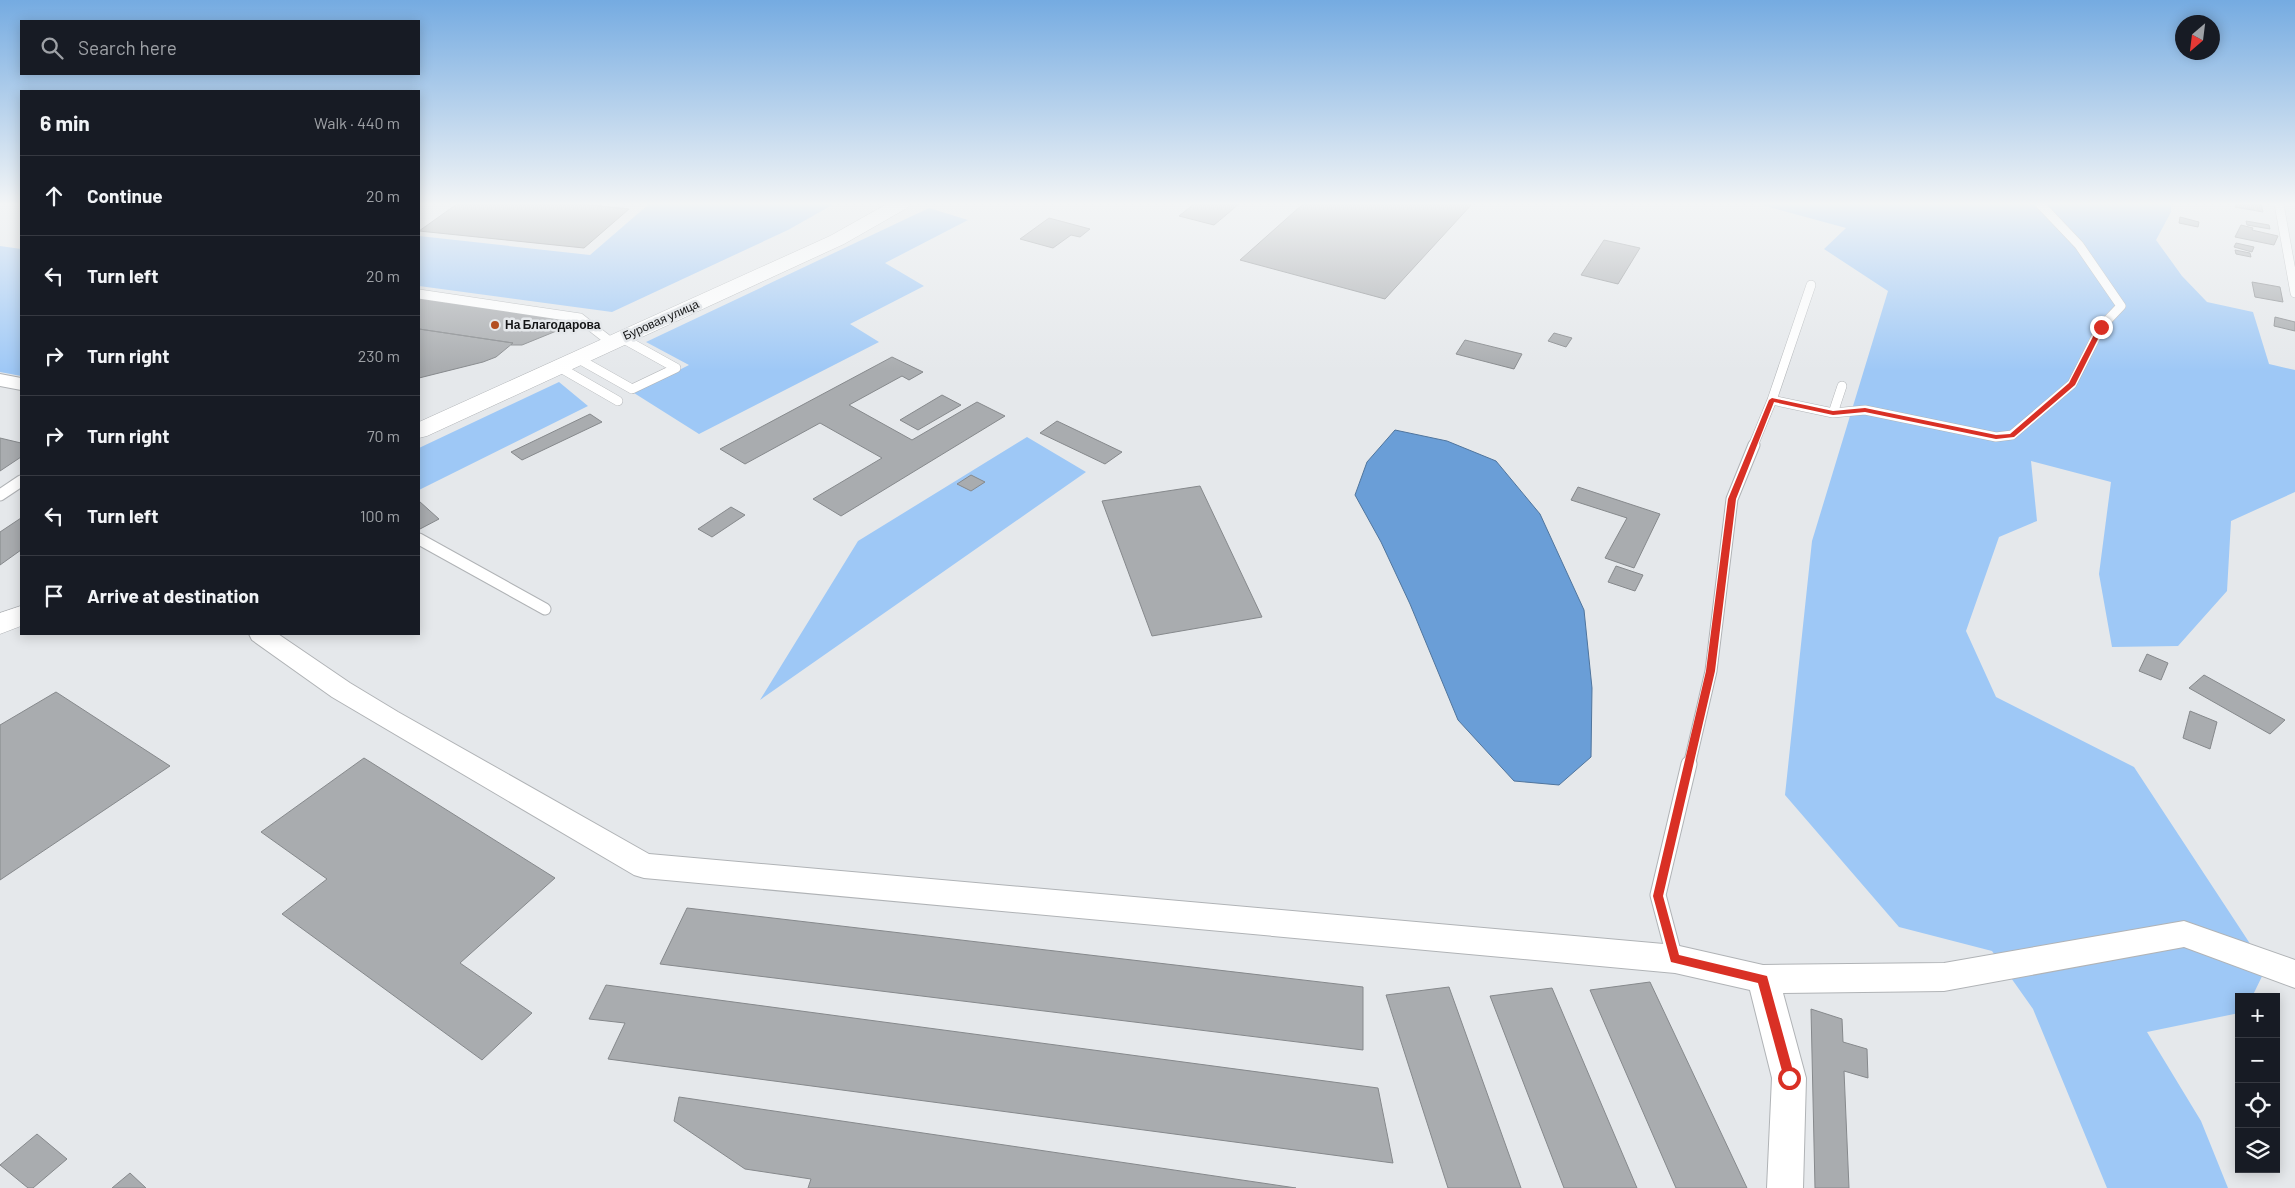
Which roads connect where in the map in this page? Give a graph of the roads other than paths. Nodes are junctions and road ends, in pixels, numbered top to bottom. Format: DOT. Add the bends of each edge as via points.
graph roads {
  1 [pos="795,259"];
  2 [pos="2089,259"];
  3 [pos="2289,259"];
  4 [pos="1811,285"];
  5 [pos="2295,293"];
  6 [pos="420,294"];
  7 [pos="617,340"];
  8 [pos="568,363"];
  9 [pos="0,380"];
  10 [pos="20,384"];
  11 [pos="1842,386"];
  12 [pos="1772,400"];
  13 [pos="618,401"];
  14 [pos="1833,413"];
  15 [pos="420,431"];
  16 [pos="20,483"];
  17 [pos="0,495"];
  18 [pos="420,540"];
  19 [pos="545,609"];
  20 [pos="20,614"];
  21 [pos="0,624"];
  22 [pos="262,635"];
  23 [pos="1675,959"];
  24 [pos="2295,974"];
  25 [pos="1763,979"];
  26 [pos="1785,1188"];
  1 -- 7 [label="main road, Буровая улица"];
  2 -- 14 [label="lane" via="2121,306 2101,327 2072,384 2012,436 1996,437 1865,410"];
  3 -- 5 [label="lane"];
  4 -- 12 [label="lane"];
  6 -- 7 [label="lane" via="580,318"];
  7 -- 8 [label="main road, Буровая улица"];
  7 -- 8 [label="lane" via="676,368 632,389"];
  8 -- 13 [label="lane"];
  8 -- 15 [label="main road, Буровая улица"];
  9 -- 10 [label="street"];
  11 -- 14 [label="lane"];
  12 -- 14 [label="lane"];
  12 -- 23 [label="lane" via="1732,499 1711,671 1658,896"];
  16 -- 17 [label="lane"];
  18 -- 19 [label="lane"];
  20 -- 21 [label="main road"];
  22 -- 23 [label="street" via="341,690 644,866"];
  23 -- 25 [label="street"];
  24 -- 25 [label="street" via="2184,934 1944,977"];
  25 -- 26 [label="street" via="1789,1078"];
}
